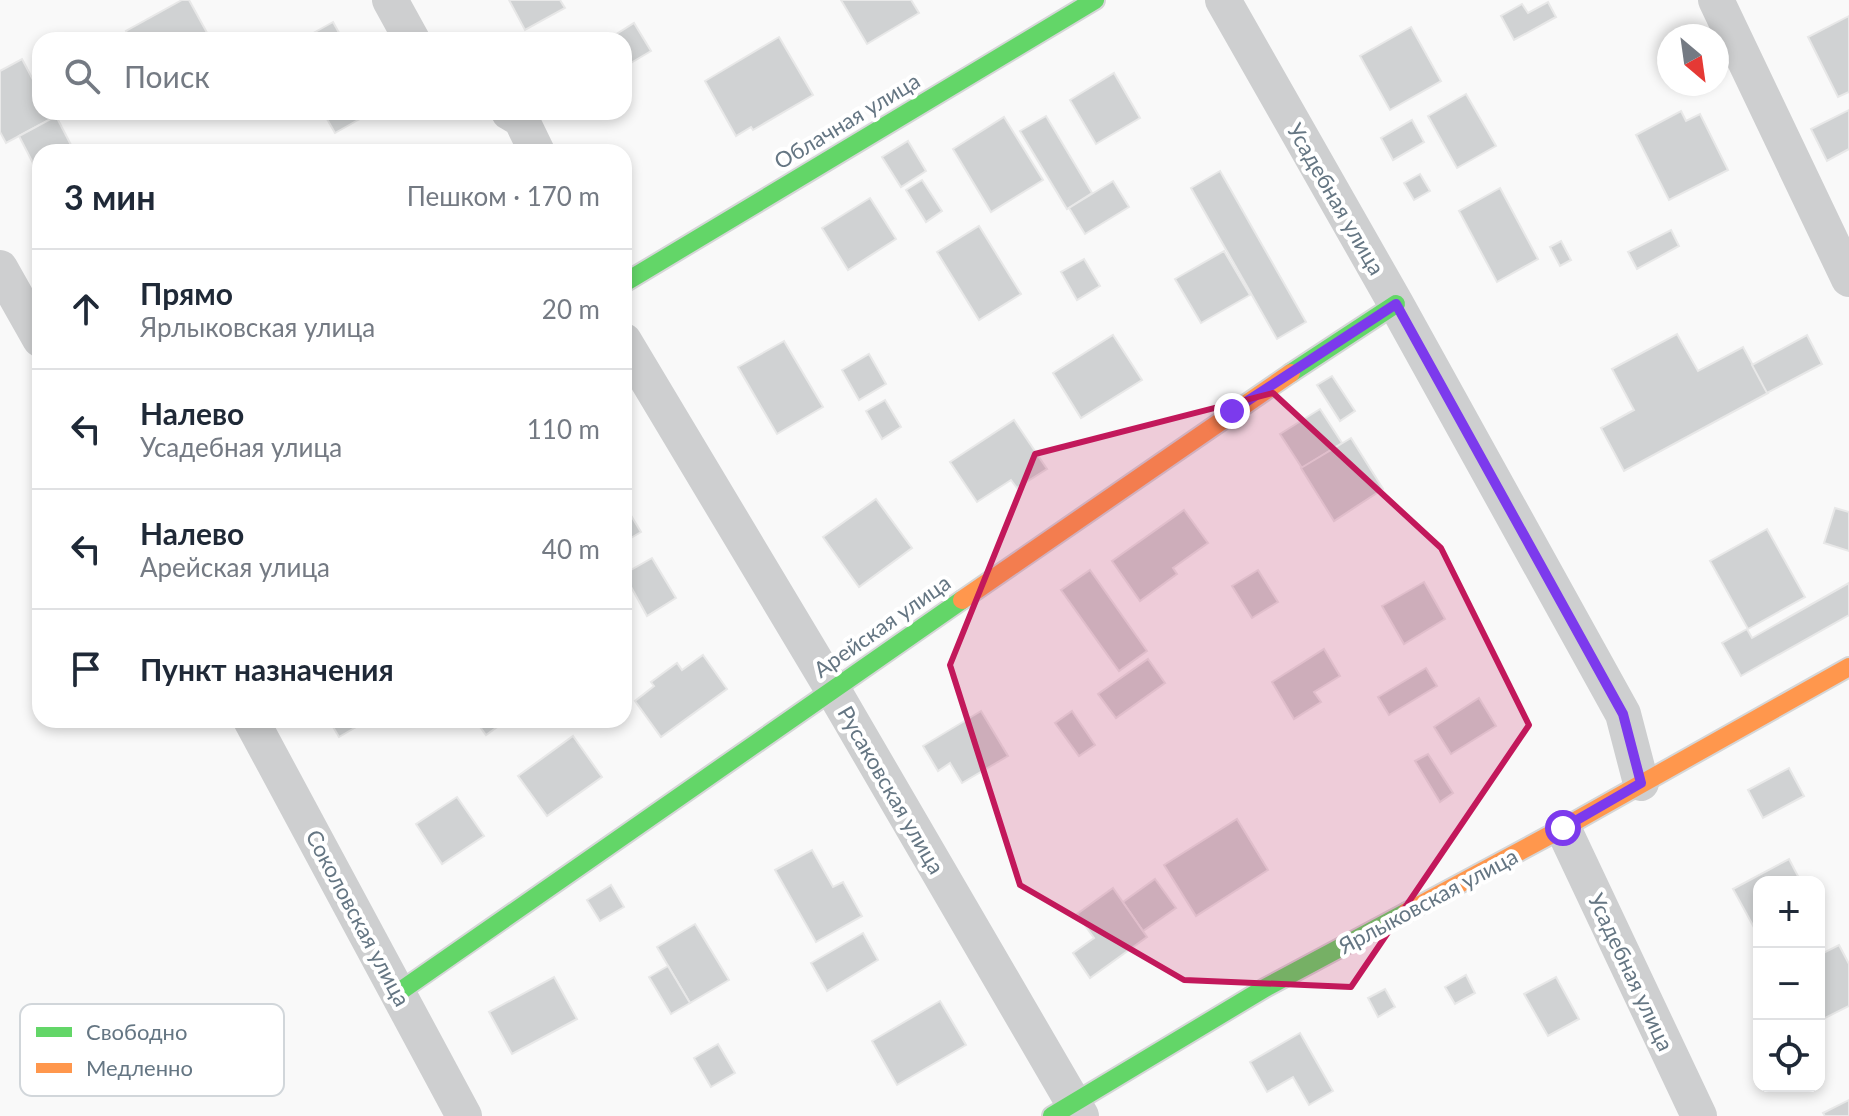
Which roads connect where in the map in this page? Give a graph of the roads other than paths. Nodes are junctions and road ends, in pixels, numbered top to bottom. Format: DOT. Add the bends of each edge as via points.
graph roads {
  1 [pos="390,0"];
  2 [pos="1095,0"];
  3 [pos="1223,0"];
  4 [pos="1716,0"];
  5 [pos="408,32"];
  6 [pos="521,120"];
  7 [pos="533,144"];
  8 [pos="0,268"];
  9 [pos="632,278"];
  10 [pos="1849,279"];
  11 [pos="1396,304"];
  12 [pos="32,325"];
  13 [pos="632,354"];
  14 [pos="1849,667"];
  15 [pos="833,690"];
  16 [pos="255,728"];
  17 [pos="1641,783"];
  18 [pos="1563,828"];
  19 [pos="399,992"];
  20 [pos="1069,1112"];
  21 [pos="464,1116"];
  22 [pos="1699,1116"];
  1 -- 5 [label="street"];
  2 -- 9 [label="street, Облачная улица"];
  3 -- 11 [label="street, Усадебная улица"];
  4 -- 10 [label="street"];
  6 -- 7 [label="street"];
  8 -- 12 [label="street"];
  11 -- 15 [label="street, Арейская улица" via="1232,411"];
  11 -- 17 [label="street, Усадебная улица" via="1623,714"];
  13 -- 15 [label="street, Русаковская улица"];
  14 -- 17 [label="street, Ярлыковская улица"];
  15 -- 19 [label="street, Арейская улица"];
  15 -- 20 [label="street, Русаковская улица"];
  16 -- 19 [label="street, Соколовская улица"];
  17 -- 18 [label="street, Ярлыковская улица"];
  18 -- 20 [label="street, Ярлыковская улица" via="1265,988"];
  18 -- 22 [label="street, Усадебная улица"];
  19 -- 21 [label="street, Соколовская улица"];
}
